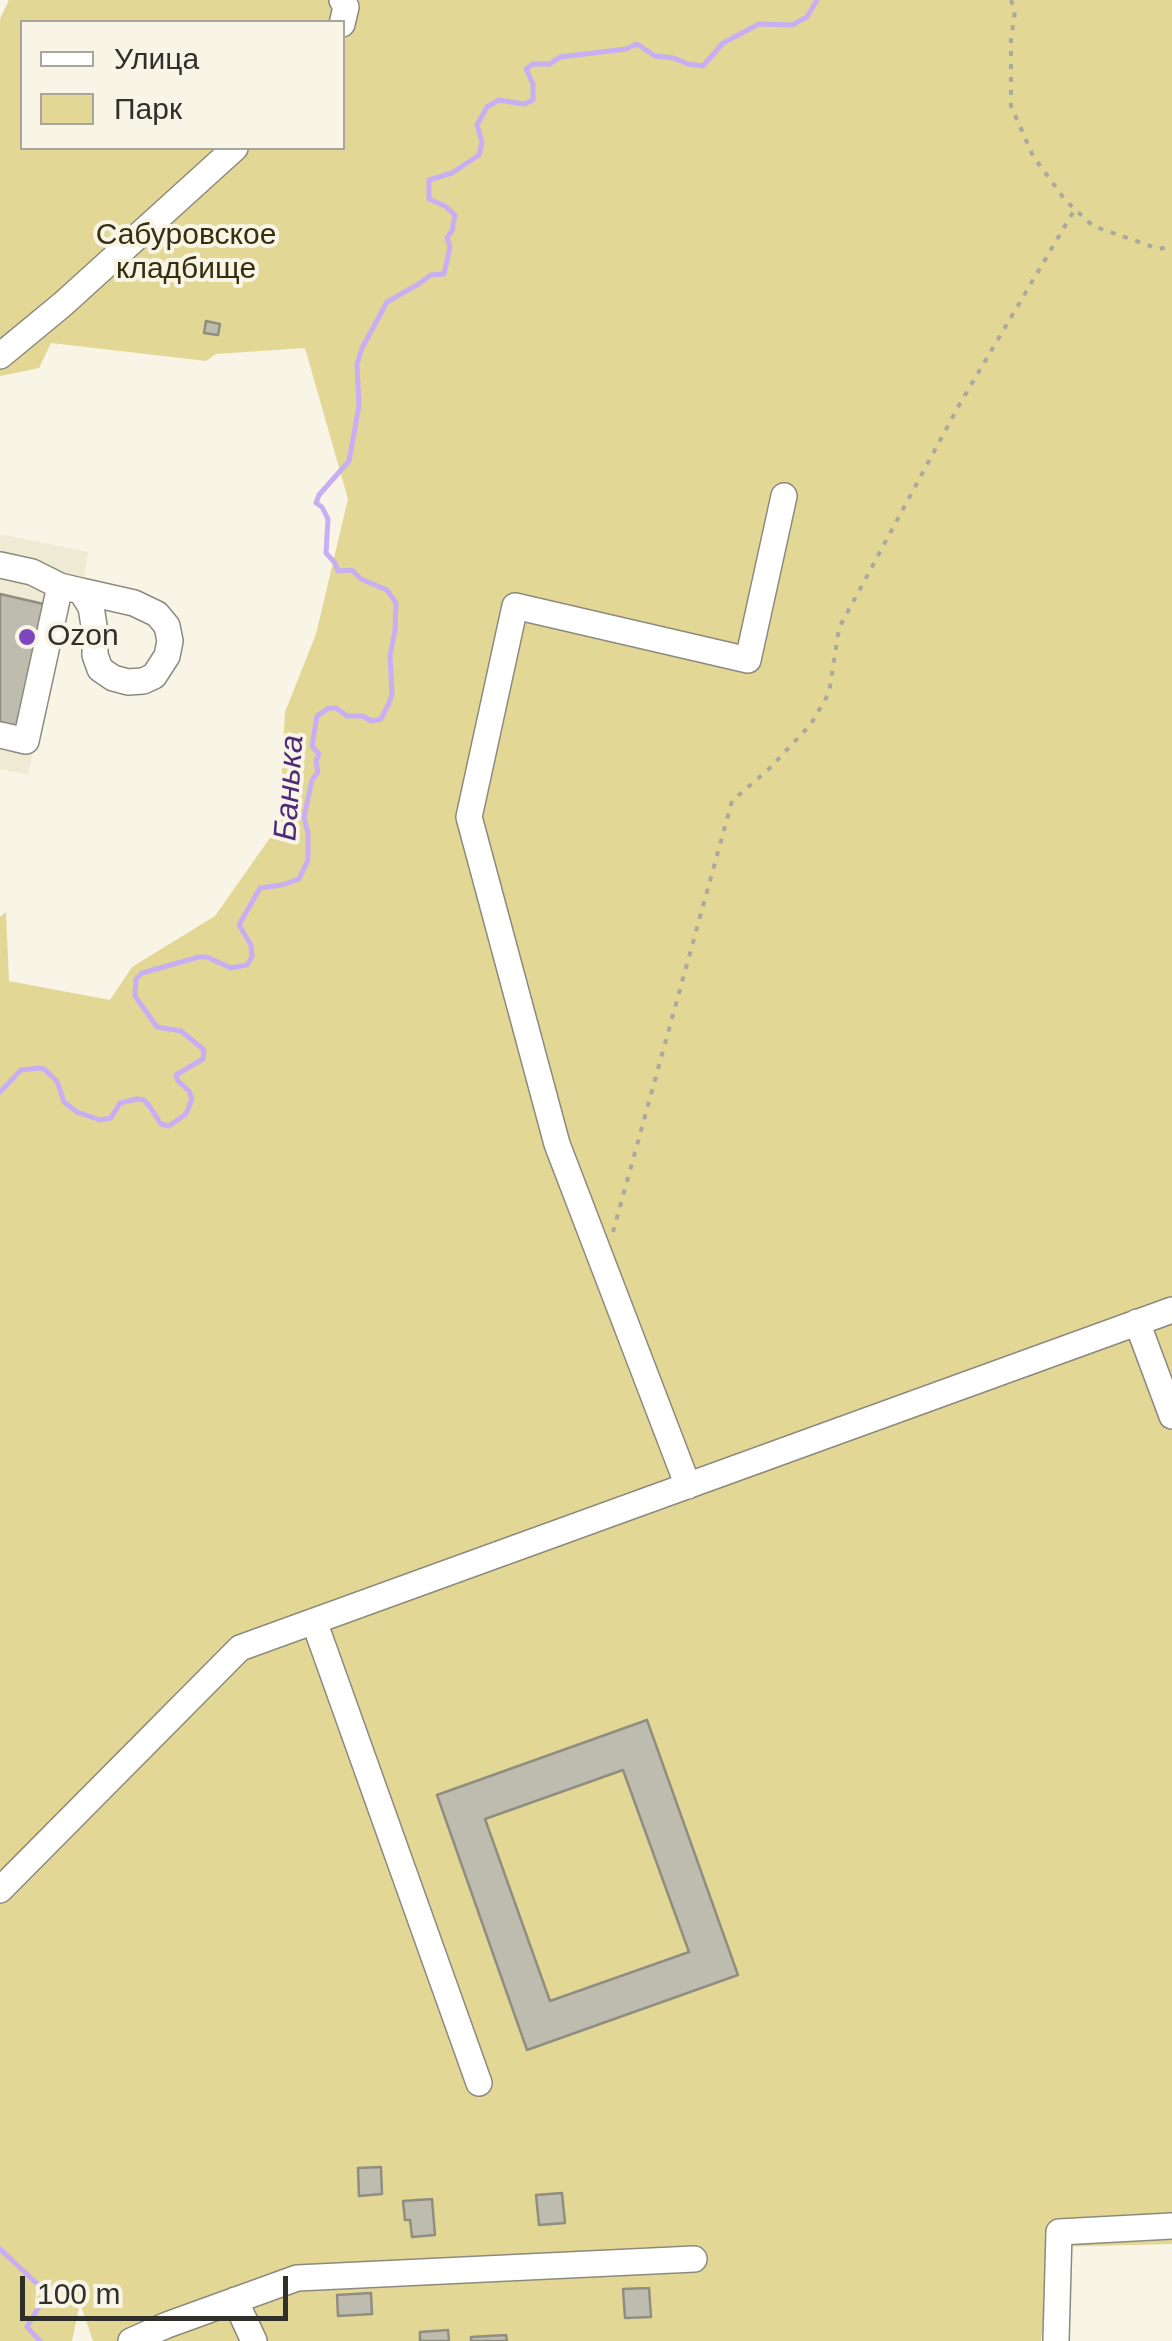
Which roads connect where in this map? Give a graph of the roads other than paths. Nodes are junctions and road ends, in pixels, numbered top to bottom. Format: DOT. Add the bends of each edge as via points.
graph roads {
  1 [pos="233,150"];
  2 [pos="0,356"];
  3 [pos="784,496"];
  4 [pos="0,565"];
  5 [pos="0,735"];
  6 [pos="1172,1310"];
  7 [pos="1137,1322"];
  8 [pos="1172,1416"];
  9 [pos="688,1486"];
  10 [pos="314,1621"];
  11 [pos="0,1890"];
  12 [pos="480,2083"];
  13 [pos="1172,2226"];
  14 [pos="694,2259"];
  15 [pos="235,2300"];
  16 [pos="132,2341"];
  17 [pos="254,2341"];
  18 [pos="1056,2341"];
  1 -- 2 [label="lane"];
  3 -- 9 [label="lane" via="748,660 515,606 469,817 556,1144"];
  4 -- 5 [label="lane" via="70,588 26,741"];
  6 -- 7 [label="lane"];
  7 -- 8 [label="lane"];
  7 -- 9 [label="lane"];
  9 -- 10 [label="lane"];
  10 -- 11 [label="lane" via="240,1648"];
  10 -- 12 [label="lane"];
  13 -- 18 [label="lane" via="1059,2232"];
  14 -- 15 [label="lane" via="297,2278"];
  15 -- 16 [label="lane"];
  15 -- 17 [label="lane"];
}
